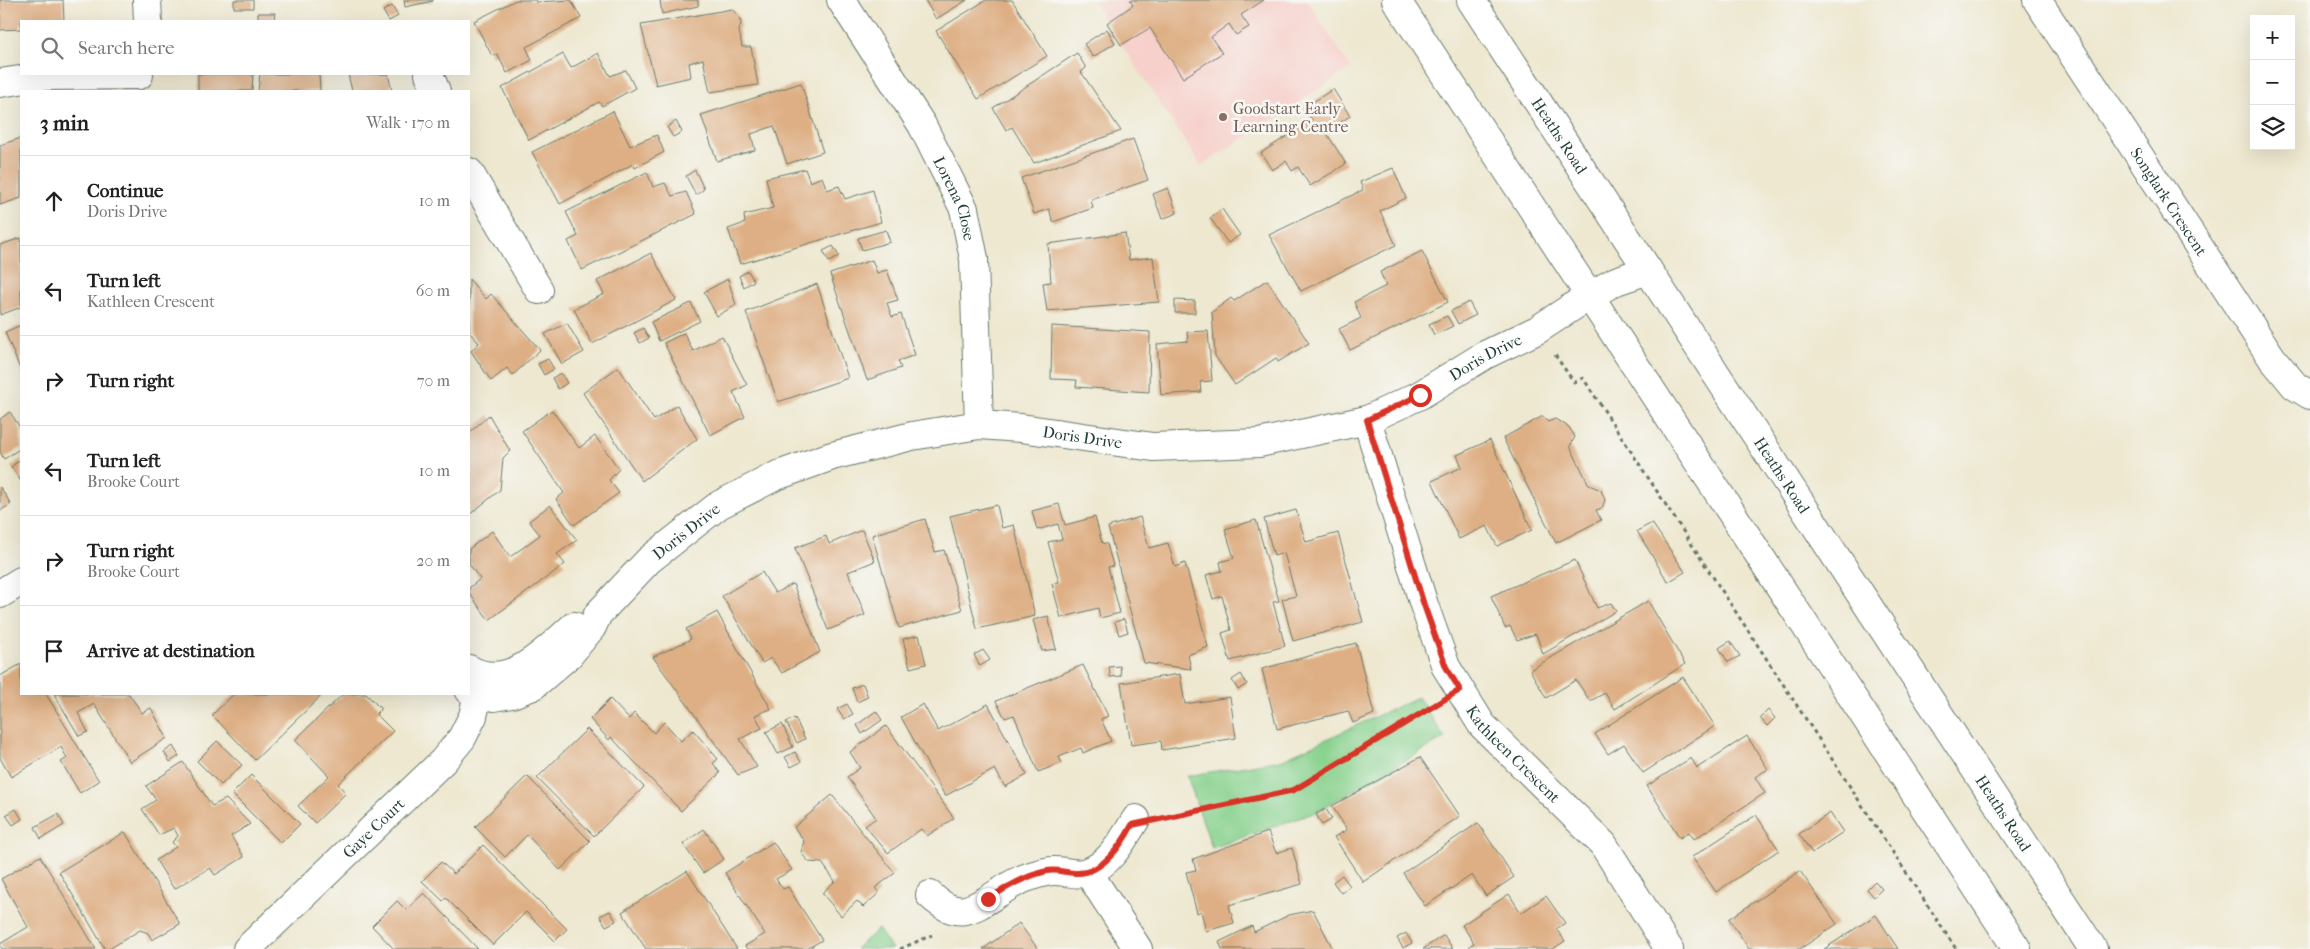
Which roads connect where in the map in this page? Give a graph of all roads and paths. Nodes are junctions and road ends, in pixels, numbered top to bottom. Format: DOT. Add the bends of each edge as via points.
graph roads {
  1 [pos="841,0"];
  2 [pos="1396,0"];
  3 [pos="1471,0"];
  4 [pos="2037,0"];
  5 [pos="429,75"];
  6 [pos="130,80"];
  7 [pos="0,83"];
  8 [pos="436,90"];
  9 [pos="470,174"];
  10 [pos="1648,270"];
  11 [pos="539,290"];
  12 [pos="1589,296"];
  13 [pos="1537,330"];
  14 [pos="2310,395"];
  15 [pos="1367,420"];
  16 [pos="979,425"];
  17 [pos="20,582"];
  18 [pos="0,594"];
  19 [pos="474,681"];
  20 [pos="1460,690"];
  21 [pos="1134,822"];
  22 [pos="1088,872"];
  23 [pos="930,895"];
  24 [pos="247,949"];
  25 [pos="1138,949"];
  26 [pos="1669,949"];
  27 [pos="1956,949"];
  28 [pos="2017,949"];
  29 [pos="2093,949"];
  1 -- 16 [label="street, Lorena Close" via="922,125 964,209 974,259"];
  2 -- 12 [label="street"];
  3 -- 10 [label="street, Heaths Road"];
  4 -- 14 [label="street, Songlark Crescent" via="2272,358 2295,386"];
  5 -- 8 [label="street"];
  6 -- 7 [label="street" via="46,76"];
  9 -- 11 [label="street"];
  10 -- 12 [label="street, Doris Drive" via="1616,281"];
  10 -- 29 [label="street, Heaths Road"];
  12 -- 13 [label="street, Doris Drive"];
  12 -- 28 [label="street"];
  13 -- 15 [label="street, Doris Drive" via="1485,356 1420,395"];
  13 -- 27 [label="path" via="1574,382 1583,378"];
  15 -- 16 [label="street, Doris Drive" via="1259,443 1153,446"];
  15 -- 20 [label="street, Kathleen Crescent" via="1424,605 1446,667"];
  16 -- 19 [label="street, Doris Drive" via="912,436 840,454 776,476 720,504 649,560 598,614 592,628 569,655 533,686 494,697"];
  17 -- 18 [label="street"];
  19 -- 24 [label="street, Gaye Court" via="473,716 462,738 443,761"];
  20 -- 21 [label="path" via="1294,790"];
  20 -- 26 [label="street, Kathleen Crescent" via="1482,725 1603,844"];
  21 -- 22 [label="street" via="1115,851"];
  22 -- 23 [label="street" via="1076,874 1060,869 1040,874 962,911 950,910"];
  22 -- 25 [label="street"];
}
